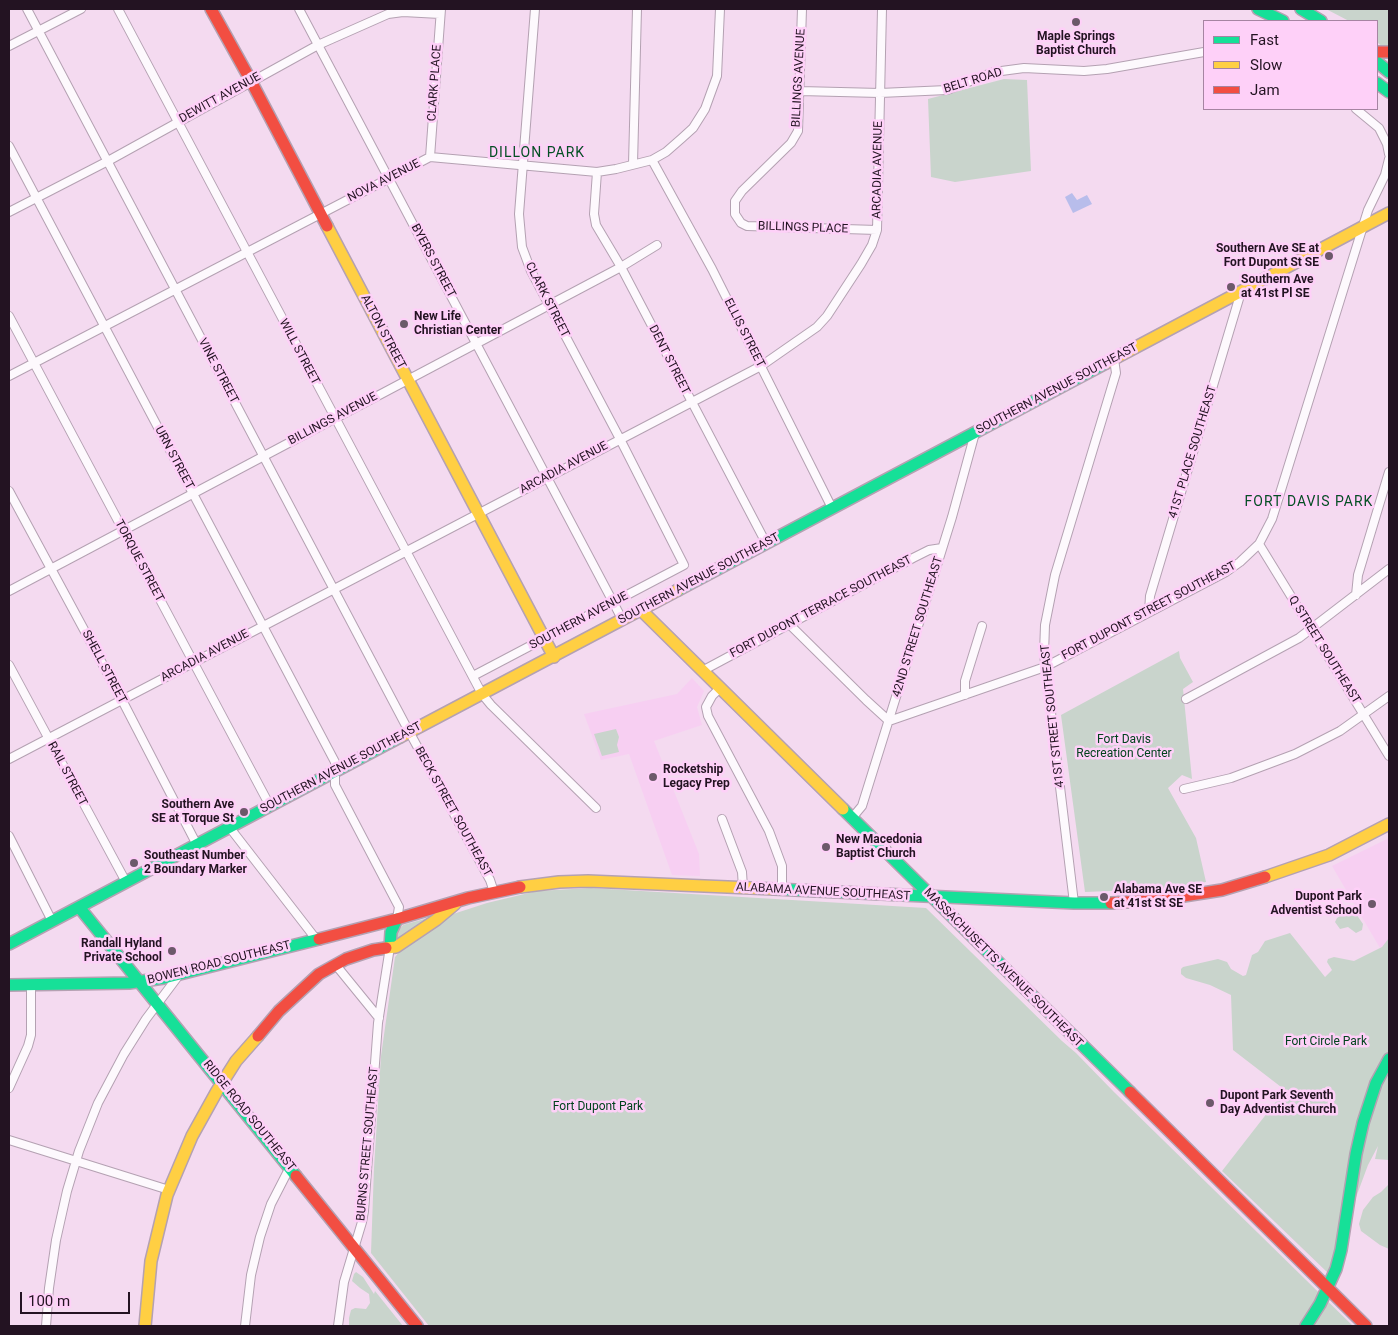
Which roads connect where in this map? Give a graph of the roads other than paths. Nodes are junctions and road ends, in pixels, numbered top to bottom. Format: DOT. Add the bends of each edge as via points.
graph roads {
  1 [pos="28,9"];
  2 [pos="81,9"];
  3 [pos="118,9"];
  4 [pos="210,9"];
  5 [pos="299,9"];
  6 [pos="535,9"];
  7 [pos="636,9"];
  8 [pos="720,9"];
  9 [pos="802,9"];
  10 [pos="882,9"];
  11 [pos="1258,9"];
  12 [pos="440,11"];
  13 [pos="1305,15"];
  14 [pos="1281,20"];
  15 [pos="1318,20"];
  16 [pos="39,31"];
  17 [pos="318,45"];
  18 [pos="9,46"];
  19 [pos="1203,52"];
  20 [pos="1378,63"];
  21 [pos="1389,72"];
  22 [pos="251,81"];
  23 [pos="1378,84"];
  24 [pos="800,91"];
  25 [pos="1389,92"];
  26 [pos="880,93"];
  27 [pos="1357,110"];
  28 [pos="179,121"];
  29 [pos="9,146"];
  30 [pos="1389,154"];
  31 [pos="430,157"];
  32 [pos="1389,159"];
  33 [pos="652,160"];
  34 [pos="108,161"];
  35 [pos="523,164"];
  36 [pos="633,164"];
  37 [pos="596,172"];
  38 [pos="389,178"];
  39 [pos="36,198"];
  40 [pos="9,212"];
  41 [pos="1389,213"];
  42 [pos="321,214"];
  43 [pos="735,214"];
  44 [pos="1362,228"];
  45 [pos="877,230"];
  46 [pos="657,245"];
  47 [pos="246,252"];
  48 [pos="621,266"];
  49 [pos="175,289"];
  50 [pos="1241,292"];
  51 [pos="549,305"];
  52 [pos="9,316"];
  53 [pos="104,326"];
  54 [pos="476,343"];
  55 [pos="1114,359"];
  56 [pos="34,363"];
  57 [pos="761,366"];
  58 [pos="9,376"];
  59 [pos="408,380"];
  60 [pos="691,402"];
  61 [pos="335,418"];
  62 [pos="975,433"];
  63 [pos="620,439"];
  64 [pos="263,456"];
  65 [pos="1389,472"];
  66 [pos="547,477"];
  67 [pos="9,491"];
  68 [pos="193,494"];
  69 [pos="832,508"];
  70 [pos="478,513"];
  71 [pos="123,531"];
  72 [pos="766,543"];
  73 [pos="1259,544"];
  74 [pos="942,548"];
  75 [pos="406,551"];
  76 [pos="684,565"];
  77 [pos="51,569"];
  78 [pos="1389,569"];
  79 [pos="333,589"];
  80 [pos="9,591"];
  81 [pos="1356,595"];
  82 [pos="613,602"];
  83 [pos="641,610"];
  84 [pos="1149,612"];
  85 [pos="622,620"];
  86 [pos="789,624"];
  87 [pos="263,625"];
  88 [pos="982,626"];
  89 [pos="1311,629"];
  90 [pos="545,639"];
  91 [pos="554,656"];
  92 [pos="193,662"];
  93 [pos="9,666"];
  94 [pos="1046,667"];
  95 [pos="702,671"];
  96 [pos="473,676"];
  97 [pos="720,688"];
  98 [pos="482,694"];
  99 [pos="966,694"];
  100 [pos="1389,696"];
  101 [pos="1186,699"];
  102 [pos="122,700"];
  103 [pos="1364,715"];
  104 [pos="889,720"];
  105 [pos="409,732"];
  106 [pos="48,738"];
  107 [pos="1389,756"];
  108 [pos="9,759"];
  109 [pos="335,772"];
  110 [pos="1184,789"];
  111 [pos="270,806"];
  112 [pos="596,808"];
  113 [pos="852,818"];
  114 [pos="722,819"];
  115 [pos="1389,824"];
  116 [pos="230,828"];
  117 [pos="9,836"];
  118 [pos="197,845"];
  119 [pos="126,882"];
  120 [pos="744,888"];
  121 [pos="782,890"];
  122 [pos="494,892"];
  123 [pos="932,897"];
  124 [pos="458,901"];
  125 [pos="1074,903"];
  126 [pos="79,907"];
  127 [pos="397,919"];
  128 [pos="52,922"];
  129 [pos="316,939"];
  130 [pos="9,944"];
  131 [pos="390,947"];
  132 [pos="335,964"];
  133 [pos="179,975"];
  134 [pos="140,982"];
  135 [pos="9,985"];
  136 [pos="31,985"];
  137 [pos="158,1004"];
  138 [pos="379,1018"];
  139 [pos="1389,1059"];
  140 [pos="222,1083"];
  141 [pos="9,1088"];
  142 [pos="9,1140"];
  143 [pos="76,1161"];
  144 [pos="290,1168"];
  145 [pos="169,1190"];
  146 [pos="355,1248"];
  147 [pos="1328,1289"];
  148 [pos="46,1326"];
  149 [pos="145,1326"];
  150 [pos="246,1326"];
  151 [pos="338,1326"];
  152 [pos="417,1326"];
  153 [pos="1306,1326"];
  154 [pos="1366,1326"];
  1 -- 16 [label="street, VINE STREET"];
  2 -- 16 [label="street"];
  3 -- 28 [label="street, WILL STREET"];
  4 -- 22 [label="main road, ALTON STREET"];
  5 -- 17 [label="street, BYERS STREET"];
  6 -- 35 [label="street, CLARK STREET"];
  7 -- 36 [label="street"];
  8 -- 33 [label="street, NOVA AVENUE" via="716,76 705,109 693,128"];
  9 -- 24 [label="street, BILLINGS AVENUE"];
  10 -- 26 [label="street, ARCADIA AVENUE"];
  11 -- 14 [label="main road"];
  12 -- 17 [label="street, DEWITT AVENUE" via="388,14"];
  12 -- 31 [label="street, CLARK PLACE"];
  13 -- 15 [label="main road"];
  16 -- 18 [label="street"];
  16 -- 34 [label="street, VINE STREET"];
  17 -- 22 [label="street, DEWITT AVENUE"];
  17 -- 38 [label="street, BYERS STREET"];
  19 -- 26 [label="street, BELT ROAD" via="1107,69 1024,68 994,72 947,90"];
  20 -- 21 [label="main road"];
  22 -- 28 [label="street, DEWITT AVENUE"];
  22 -- 42 [label="main road, ALTON STREET"];
  23 -- 25 [label="main road"];
  24 -- 26 [label="street, BELT ROAD"];
  24 -- 43 [label="street, BILLINGS AVENUE" via="798,131 791,143 742,191 735,201"];
  26 -- 45 [label="street, ARCADIA AVENUE"];
  27 -- 30 [label="street" via="1379,128"];
  28 -- 34 [label="street, DEWITT AVENUE"];
  28 -- 47 [label="street, WILL STREET"];
  29 -- 39 [label="street, URN STREET"];
  31 -- 35 [label="street, NOVA AVENUE"];
  31 -- 38 [label="street, NOVA AVENUE"];
  32 -- 44 [label="street"];
  33 -- 36 [label="street, NOVA AVENUE"];
  33 -- 57 [label="street, ELLIS STREET"];
  34 -- 39 [label="street, DEWITT AVENUE"];
  34 -- 49 [label="street, VINE STREET"];
  35 -- 37 [label="street, NOVA AVENUE"];
  35 -- 51 [label="street, CLARK STREET" via="519,214 522,247"];
  36 -- 37 [label="street, NOVA AVENUE"];
  37 -- 48 [label="street, DENT STREET" via="596,225"];
  38 -- 42 [label="street, NOVA AVENUE"];
  38 -- 54 [label="street, BYERS STREET"];
  39 -- 40 [label="street, DEWITT AVENUE"];
  39 -- 53 [label="street, URN STREET"];
  41 -- 44 [label="main road, SOUTHERN AVENUE SOUTHEAST"];
  42 -- 47 [label="street, NOVA AVENUE"];
  42 -- 59 [label="main road, ALTON STREET"];
  43 -- 45 [label="street, BILLINGS PLACE" via="747,226"];
  44 -- 50 [label="main road, SOUTHERN AVENUE SOUTHEAST"];
  44 -- 73 [label="street, FORT DUPONT STREET SOUTHEAST" via="1272,519"];
  45 -- 57 [label="street, ARCADIA AVENUE" via="872,245 822,322"];
  46 -- 48 [label="street, BILLINGS AVENUE"];
  47 -- 49 [label="street, NOVA AVENUE"];
  47 -- 61 [label="street, WILL STREET"];
  48 -- 51 [label="street, BILLINGS AVENUE"];
  48 -- 60 [label="street, DENT STREET"];
  49 -- 53 [label="street, NOVA AVENUE"];
  49 -- 64 [label="street, VINE STREET"];
  50 -- 55 [label="main road, SOUTHERN AVENUE SOUTHEAST"];
  50 -- 84 [label="street, 41ST PLACE SOUTHEAST" via="1152,588"];
  51 -- 54 [label="street, BILLINGS AVENUE"];
  51 -- 63 [label="street, CLARK STREET"];
  52 -- 56 [label="street, TORQUE STREET"];
  53 -- 56 [label="street, NOVA AVENUE"];
  53 -- 68 [label="street, URN STREET"];
  54 -- 59 [label="street, BILLINGS AVENUE"];
  54 -- 66 [label="street, BYERS STREET"];
  55 -- 62 [label="main road, SOUTHERN AVENUE SOUTHEAST"];
  55 -- 94 [label="street, 41ST STREET SOUTHEAST" via="1116,373 1050,591 1044,636"];
  56 -- 58 [label="street, NOVA AVENUE"];
  56 -- 71 [label="street, TORQUE STREET"];
  57 -- 60 [label="street, ARCADIA AVENUE"];
  57 -- 69 [label="street, ELLIS STREET"];
  59 -- 61 [label="street, BILLINGS AVENUE"];
  59 -- 70 [label="main road, ALTON STREET"];
  60 -- 63 [label="street, ARCADIA AVENUE"];
  60 -- 72 [label="street, DENT STREET"];
  61 -- 64 [label="street, BILLINGS AVENUE"];
  61 -- 75 [label="street, WILL STREET"];
  62 -- 69 [label="main road, SOUTHERN AVENUE SOUTHEAST"];
  62 -- 74 [label="street, 42ND STREET SOUTHEAST"];
  63 -- 66 [label="street, ARCADIA AVENUE"];
  63 -- 76 [label="street, CLARK STREET"];
  64 -- 68 [label="street, BILLINGS AVENUE"];
  64 -- 79 [label="street, VINE STREET"];
  65 -- 81 [label="street" via="1358,575"];
  66 -- 70 [label="street, ARCADIA AVENUE"];
  66 -- 82 [label="street, BYERS STREET"];
  67 -- 77 [label="street, SHELL STREET"];
  68 -- 71 [label="street, BILLINGS AVENUE"];
  68 -- 87 [label="street, URN STREET"];
  69 -- 72 [label="main road, SOUTHERN AVENUE SOUTHEAST"];
  70 -- 75 [label="street, ARCADIA AVENUE"];
  70 -- 90 [label="main road, ALTON STREET"];
  71 -- 77 [label="street, BILLINGS AVENUE"];
  71 -- 92 [label="street, TORQUE STREET"];
  72 -- 83 [label="main road, SOUTHERN AVENUE SOUTHEAST"];
  73 -- 84 [label="street, FORT DUPONT STREET SOUTHEAST" via="1230,569"];
  73 -- 89 [label="street, Q STREET SOUTHEAST"];
  74 -- 86 [label="street, FORT DUPONT TERRACE SOUTHEAST" via="929,550"];
  74 -- 104 [label="street, 42ND STREET SOUTHEAST"];
  75 -- 79 [label="street, ARCADIA AVENUE"];
  75 -- 96 [label="street, WILL STREET"];
  76 -- 82 [label="street, SOUTHERN AVENUE"];
  77 -- 80 [label="street, BILLINGS AVENUE"];
  77 -- 102 [label="street, SHELL STREET"];
  78 -- 81 [label="street"];
  79 -- 87 [label="street, ARCADIA AVENUE"];
  79 -- 105 [label="street, VINE STREET"];
  81 -- 89 [label="street"];
  82 -- 85 [label="street, BYERS STREET"];
  82 -- 90 [label="street, SOUTHERN AVENUE"];
  83 -- 85 [label="main road, SOUTHERN AVENUE SOUTHEAST"];
  83 -- 95 [label="main road, MASSACHUSETTS AVENUE SOUTHEAST"];
  84 -- 94 [label="street, FORT DUPONT STREET SOUTHEAST"];
  85 -- 91 [label="main road, SOUTHERN AVENUE SOUTHEAST"];
  86 -- 95 [label="street, FORT DUPONT TERRACE SOUTHEAST"];
  86 -- 104 [label="street"];
  87 -- 92 [label="street, ARCADIA AVENUE"];
  87 -- 109 [label="street, URN STREET" via="335,762"];
  88 -- 99 [label="street" via="965,681"];
  89 -- 101 [label="street"];
  89 -- 103 [label="street, Q STREET SOUTHEAST"];
  90 -- 91 [label="main road, ALTON STREET"];
  90 -- 96 [label="street, SOUTHERN AVENUE"];
  91 -- 98 [label="main road, SOUTHERN AVENUE SOUTHEAST"];
  92 -- 102 [label="street, ARCADIA AVENUE"];
  92 -- 111 [label="street, TORQUE STREET"];
  93 -- 106 [label="street, RAIL STREET"];
  94 -- 99 [label="street, FORT DUPONT STREET SOUTHEAST"];
  94 -- 125 [label="street, 41ST STREET SOUTHEAST"];
  95 -- 97 [label="main road, MASSACHUSETTS AVENUE SOUTHEAST"];
  96 -- 98 [label="street, WILL STREET"];
  97 -- 113 [label="main road, MASSACHUSETTS AVENUE SOUTHEAST"];
  97 -- 121 [label="street" via="706,707 708,716 769,831 782,866"];
  98 -- 105 [label="main road, SOUTHERN AVENUE SOUTHEAST"];
  98 -- 112 [label="street, WILL STREET"];
  99 -- 104 [label="street, FORT DUPONT STREET SOUTHEAST"];
  100 -- 103 [label="street"];
  102 -- 106 [label="street, ARCADIA AVENUE"];
  102 -- 118 [label="street, SHELL STREET"];
  103 -- 107 [label="street, Q STREET SOUTHEAST"];
  103 -- 110 [label="street" via="1280,760 1231,778"];
  104 -- 113 [label="street, 42ND STREET SOUTHEAST" via="862,806"];
  105 -- 109 [label="main road, SOUTHERN AVENUE SOUTHEAST"];
  105 -- 122 [label="street, BECK STREET SOUTHEAST"];
  106 -- 108 [label="street, ARCADIA AVENUE"];
  106 -- 119 [label="street, RAIL STREET"];
  109 -- 111 [label="main road, SOUTHERN AVENUE SOUTHEAST"];
  109 -- 127 [label="street, URN STREET" via="336,787 398,907"];
  111 -- 116 [label="main road, SOUTHERN AVENUE SOUTHEAST"];
  113 -- 123 [label="main road, MASSACHUSETTS AVENUE SOUTHEAST"];
  114 -- 120 [label="street" via="742,872"];
  115 -- 125 [label="main road, ALABAMA AVENUE SOUTHEAST" via="1329,855 1238,886 1158,900"];
  116 -- 118 [label="main road, SOUTHERN AVENUE SOUTHEAST"];
  116 -- 129 [label="street"];
  117 -- 128 [label="street"];
  118 -- 119 [label="main road, SOUTHERN AVENUE SOUTHEAST"];
  119 -- 126 [label="main road, SOUTHERN AVENUE SOUTHEAST"];
  120 -- 121 [label="main road, ALABAMA AVENUE SOUTHEAST"];
  120 -- 122 [label="main road, ALABAMA AVENUE SOUTHEAST" via="580,881"];
  121 -- 123 [label="main road, ALABAMA AVENUE SOUTHEAST"];
  122 -- 124 [label="main road, ALABAMA AVENUE SOUTHEAST"];
  123 -- 125 [label="main road, ALABAMA AVENUE SOUTHEAST"];
  123 -- 147 [label="main road, MASSACHUSETTS AVENUE SOUTHEAST"];
  124 -- 127 [label="main road, ALABAMA AVENUE SOUTHEAST"];
  124 -- 131 [label="main road" via="401,944"];
  126 -- 128 [label="main road, SOUTHERN AVENUE SOUTHEAST"];
  126 -- 134 [label="main road, RIDGE ROAD SOUTHEAST"];
  127 -- 129 [label="main road, BOWEN ROAD SOUTHEAST"];
  127 -- 131 [label="main road, BURNS STREET SOUTHEAST" via="391,932"];
  128 -- 130 [label="main road, SOUTHERN AVENUE SOUTHEAST"];
  129 -- 133 [label="main road, BOWEN ROAD SOUTHEAST"];
  131 -- 132 [label="main road"];
  131 -- 138 [label="street, BURNS STREET SOUTHEAST"];
  132 -- 138 [label="street"];
  132 -- 140 [label="main road" via="314,978 279,1011 242,1053"];
  133 -- 134 [label="main road, BOWEN ROAD SOUTHEAST"];
  133 -- 137 [label="street"];
  134 -- 136 [label="main road, BOWEN ROAD SOUTHEAST"];
  134 -- 137 [label="main road, RIDGE ROAD SOUTHEAST"];
  135 -- 136 [label="main road, BOWEN ROAD SOUTHEAST"];
  136 -- 141 [label="street" via="31,1035"];
  137 -- 140 [label="main road, RIDGE ROAD SOUTHEAST"];
  137 -- 143 [label="street" via="131,1042 110,1080"];
  138 -- 146 [label="street, BURNS STREET SOUTHEAST" via="365,1205"];
  139 -- 147 [label="main road" via="1365,1117 1341,1250"];
  140 -- 144 [label="main road, RIDGE ROAD SOUTHEAST"];
  140 -- 145 [label="main road" via="188,1144"];
  142 -- 143 [label="street"];
  143 -- 145 [label="street"];
  143 -- 148 [label="street" via="62,1207 53,1256"];
  144 -- 146 [label="main road, RIDGE ROAD SOUTHEAST"];
  144 -- 150 [label="street" via="272,1204 258,1245"];
  145 -- 149 [label="main road" via="152,1255"];
  146 -- 151 [label="street, BURNS STREET SOUTHEAST" via="344,1282"];
  146 -- 152 [label="main road, RIDGE ROAD SOUTHEAST"];
  147 -- 153 [label="main road"];
  147 -- 154 [label="main road, MASSACHUSETTS AVENUE SOUTHEAST"];
}
